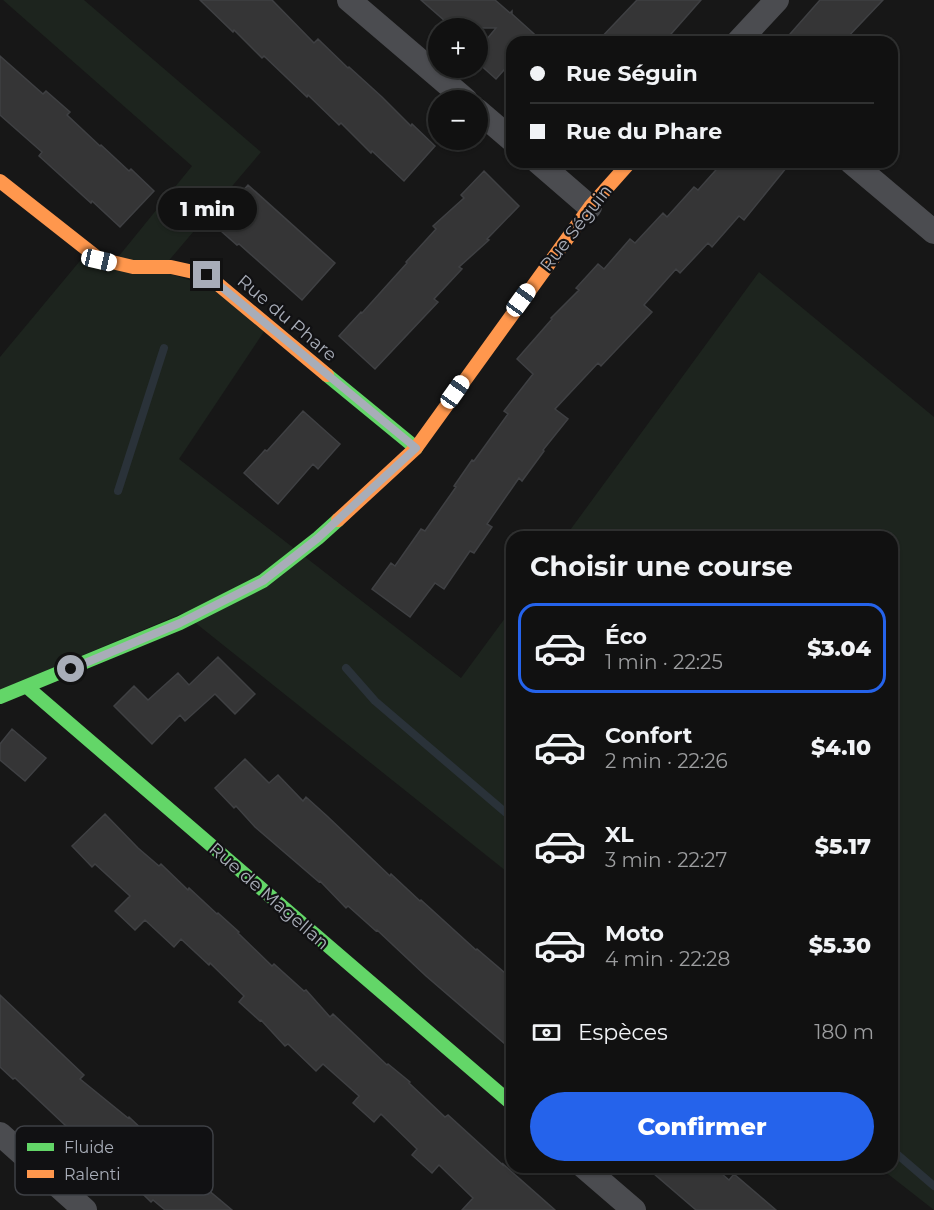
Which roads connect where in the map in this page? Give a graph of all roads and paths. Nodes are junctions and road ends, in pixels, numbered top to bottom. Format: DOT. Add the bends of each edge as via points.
graph roads {
  1 [pos="349,0"];
  2 [pos="777,0"];
  3 [pos="744,36"];
  4 [pos="454,90"];
  5 [pos="488,119"];
  6 [pos="506,135"];
  7 [pos="545,168"];
  8 [pos="625,168"];
  9 [pos="858,168"];
  10 [pos="0,182"];
  11 [pos="590,207"];
  12 [pos="934,232"];
  13 [pos="416,448"];
  14 [pos="27,687"];
  15 [pos="0,697"];
  16 [pos="506,1099"];
  17 [pos="0,1134"];
  18 [pos="15,1147"];
  19 [pos="591,1173"];
  20 [pos="68,1195"];
  21 [pos="85,1210"];
  22 [pos="634,1210"];
  1 -- 4 [label="street"];
  2 -- 3 [label="street"];
  5 -- 6 [label="street"];
  7 -- 11 [label="street"];
  8 -- 11 [label="street, Rue Séguin"];
  9 -- 12 [label="street"];
  10 -- 13 [label="street, Rue du Phare" via="99,260 207,275"];
  11 -- 13 [label="street, Rue Séguin"];
  13 -- 14 [label="street, Rue Séguin" via="318,538 263,581 180,623"];
  14 -- 15 [label="street, Rue Séguin"];
  14 -- 16 [label="street, Rue de Magellan"];
  17 -- 18 [label="street"];
  19 -- 22 [label="street"];
  20 -- 21 [label="street"];
}
